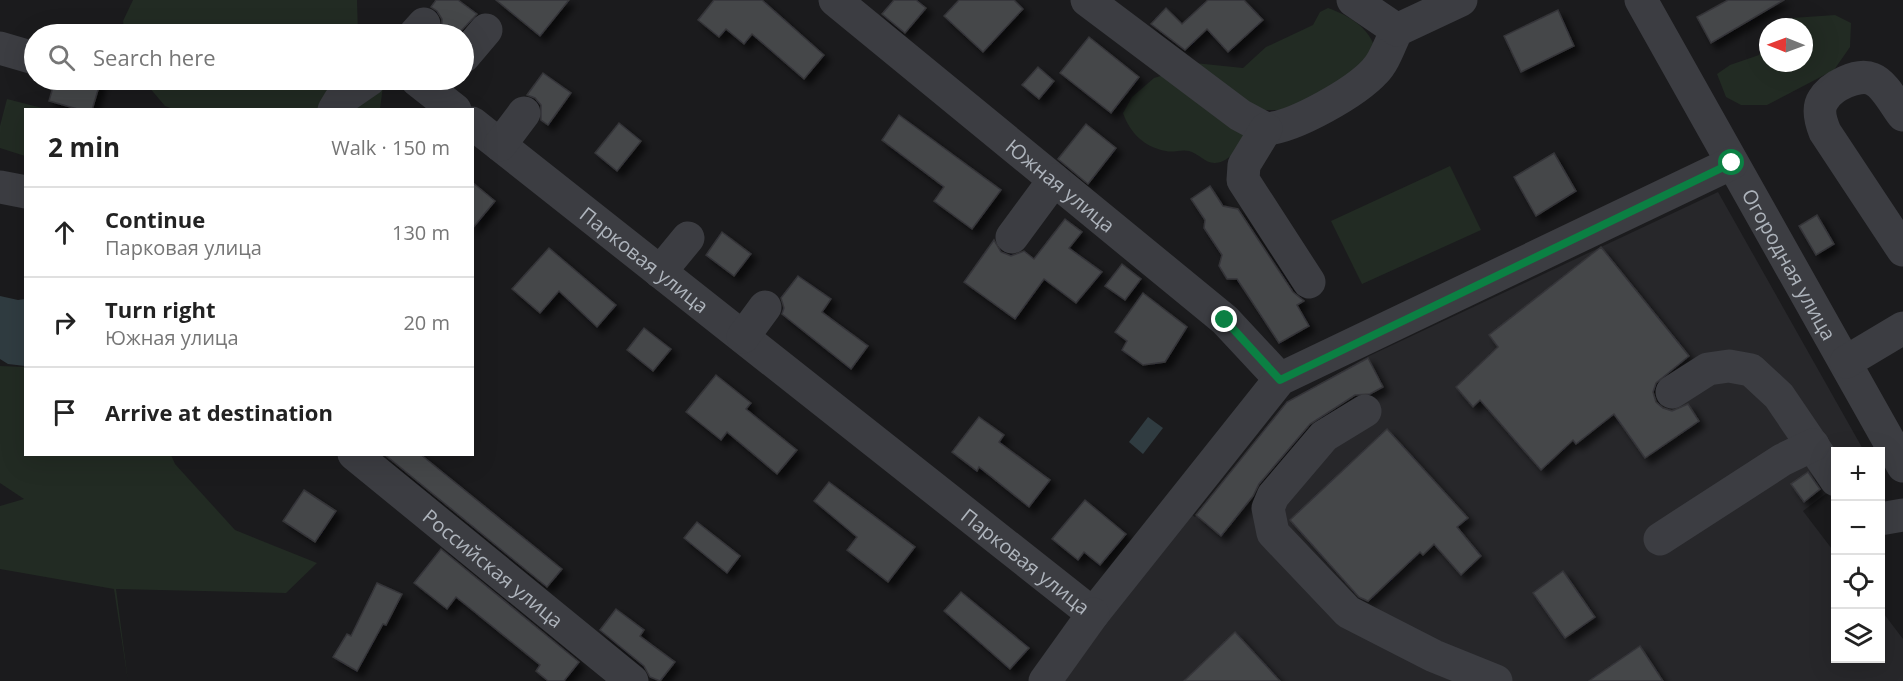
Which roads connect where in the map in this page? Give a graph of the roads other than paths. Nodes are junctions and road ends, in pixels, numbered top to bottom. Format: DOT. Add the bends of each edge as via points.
graph roads {
  1 [pos="835,0"];
  2 [pos="1087,0"];
  3 [pos="1353,0"];
  4 [pos="1461,0"];
  5 [pos="1641,0"];
  6 [pos="486,30"];
  7 [pos="1397,30"];
  8 [pos="474,44"];
  9 [pos="0,48"];
  10 [pos="24,55"];
  11 [pos="354,90"];
  12 [pos="335,108"];
  13 [pos="525,113"];
  14 [pos="1903,115"];
  15 [pos="474,125"];
  16 [pos="1266,129"];
  17 [pos="500,145"];
  18 [pos="1732,163"];
  19 [pos="1054,180"];
  20 [pos="0,187"];
  21 [pos="24,192"];
  22 [pos="1012,237"];
  23 [pos="688,238"];
  24 [pos="1903,250"];
  25 [pos="660,272"];
  26 [pos="1309,282"];
  27 [pos="765,307"];
  28 [pos="1903,328"];
  29 [pos="743,337"];
  30 [pos="1846,362"];
  31 [pos="1280,380"];
  32 [pos="1672,392"];
  33 [pos="1365,411"];
  34 [pos="1813,445"];
  35 [pos="356,456"];
  36 [pos="1903,466"];
  37 [pos="1831,472"];
  38 [pos="1903,515"];
  39 [pos="1885,518"];
  40 [pos="1660,539"];
  41 [pos="1093,614"];
  42 [pos="632,681"];
  43 [pos="1045,681"];
  44 [pos="1496,681"];
  1 -- 19 [label="street, Южная улица"];
  2 -- 16 [label="street" via="1239,115"];
  3 -- 7 [label="street"];
  4 -- 7 [label="street"];
  5 -- 18 [label="street, Огородная улица"];
  6 -- 8 [label="street"];
  7 -- 16 [label="street" via="1376,71 1325,107 1296,122"];
  9 -- 10 [label="street"];
  11 -- 12 [label="street" via="339,100"];
  13 -- 17 [label="street"];
  14 -- 24 [label="street" via="1875,80 1862,76 1828,94 1820,109 1825,132"];
  15 -- 17 [label="street, Парковая улица"];
  16 -- 26 [label="street" via="1244,165 1243,180"];
  17 -- 25 [label="street, Парковая улица"];
  18 -- 30 [label="street, Огородная улица"];
  18 -- 31 [label="street, Парковая улица"];
  19 -- 22 [label="street"];
  19 -- 31 [label="street, Южная улица" via="1225,320"];
  20 -- 21 [label="street"];
  23 -- 25 [label="street"];
  25 -- 29 [label="street, Парковая улица"];
  27 -- 29 [label="street"];
  28 -- 30 [label="street"];
  29 -- 41 [label="street, Парковая улица"];
  30 -- 36 [label="street, Огородная улица"];
  31 -- 41 [label="street, Парковая улица"];
  32 -- 34 [label="street" via="1708,369 1729,366 1751,370 1779,396"];
  33 -- 44 [label="street" via="1324,436 1273,496 1268,508 1273,533 1348,612 1434,656"];
  34 -- 37 [label="street"];
  34 -- 40 [label="street" via="1782,460"];
  35 -- 42 [label="street, Российская улица"];
  38 -- 39 [label="street"];
  41 -- 43 [label="street"];
}
